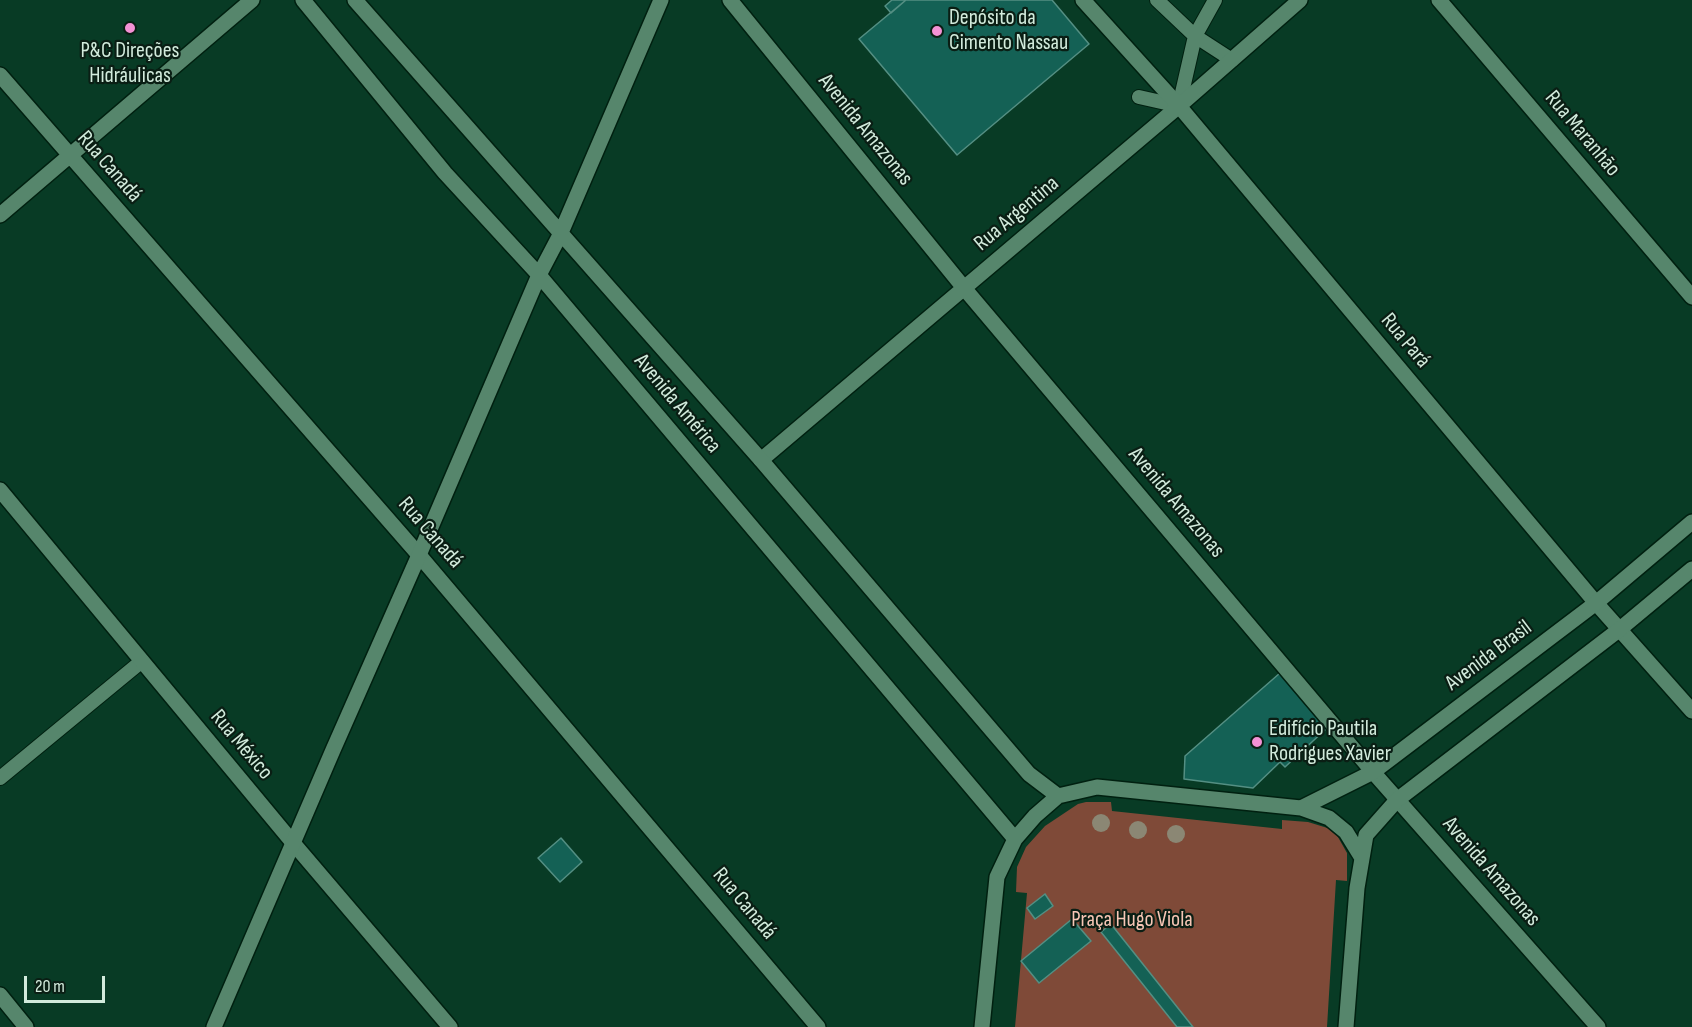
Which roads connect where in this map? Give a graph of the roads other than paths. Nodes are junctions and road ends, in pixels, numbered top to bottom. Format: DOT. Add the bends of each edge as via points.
graph roads {
  1 [pos="252,0"];
  2 [pos="303,0"];
  3 [pos="355,0"];
  4 [pos="661,0"];
  5 [pos="730,0"];
  6 [pos="1083,0"];
  7 [pos="1156,0"];
  8 [pos="1215,0"];
  9 [pos="1299,0"];
  10 [pos="1438,0"];
  11 [pos="1195,36"];
  12 [pos="1232,60"];
  13 [pos="0,75"];
  14 [pos="1139,97"];
  15 [pos="1179,106"];
  16 [pos="69,156"];
  17 [pos="0,215"];
  18 [pos="560,235"];
  19 [pos="539,275"];
  20 [pos="964,288"];
  21 [pos="1692,297"];
  22 [pos="761,460"];
  23 [pos="0,490"];
  24 [pos="1692,522"];
  25 [pos="420,555"];
  26 [pos="1692,569"];
  27 [pos="1596,603"];
  28 [pos="1620,629"];
  29 [pos="142,661"];
  30 [pos="1692,711"];
  31 [pos="1373,772"];
  32 [pos="0,778"];
  33 [pos="1058,796"];
  34 [pos="1397,800"];
  35 [pos="1301,808"];
  36 [pos="1015,839"];
  37 [pos="294,844"];
  38 [pos="1362,858"];
  39 [pos="0,995"];
  40 [pos="26,1027"];
  41 [pos="214,1027"];
  42 [pos="450,1027"];
  43 [pos="818,1027"];
  44 [pos="982,1027"];
  45 [pos="1346,1027"];
  46 [pos="1598,1027"];
  1 -- 16 [label="street"];
  2 -- 19 [label="street, Avenida América" via="445,173"];
  3 -- 18 [label="street, Avenida América"];
  4 -- 18 [label="street"];
  5 -- 20 [label="street, Avenida Amazonas"];
  6 -- 15 [label="street, Rua Pará"];
  7 -- 11 [label="lane"];
  8 -- 11 [label="lane"];
  9 -- 12 [label="street, Rua Argentina"];
  10 -- 21 [label="street, Rua Maranhão"];
  11 -- 12 [label="lane"];
  11 -- 15 [label="lane"];
  12 -- 15 [label="street, Rua Argentina"];
  13 -- 16 [label="street, Rua Canadá"];
  14 -- 15 [label="lane"];
  15 -- 20 [label="street, Rua Argentina"];
  15 -- 27 [label="street, Rua Pará"];
  16 -- 17 [label="street"];
  16 -- 25 [label="street, Rua Canadá"];
  18 -- 19 [label="street"];
  18 -- 22 [label="street, Avenida América"];
  19 -- 25 [label="street"];
  19 -- 36 [label="street, Avenida América"];
  20 -- 22 [label="street, Rua Argentina"];
  20 -- 31 [label="street, Avenida Amazonas"];
  22 -- 33 [label="street, Avenida América" via="1029,774"];
  23 -- 29 [label="street, Rua México"];
  24 -- 27 [label="street, Avenida Brasil"];
  25 -- 37 [label="street"];
  25 -- 43 [label="street, Rua Canadá"];
  26 -- 28 [label="street"];
  27 -- 28 [label="street, Rua Pará"];
  27 -- 31 [label="street, Avenida Brasil"];
  28 -- 30 [label="street, Rua Pará"];
  28 -- 34 [label="street"];
  29 -- 32 [label="lane"];
  29 -- 37 [label="street, Rua México"];
  31 -- 34 [label="street, Avenida Amazonas"];
  31 -- 35 [label="street, Avenida Brasil"];
  33 -- 35 [label="street" via="1097,787"];
  33 -- 36 [label="street"];
  34 -- 38 [label="street" via="1366,835"];
  34 -- 46 [label="street, Avenida Amazonas"];
  35 -- 38 [label="street" via="1329,818 1346,832"];
  36 -- 44 [label="street" via="996,876"];
  37 -- 41 [label="street"];
  37 -- 42 [label="street, Rua México"];
  38 -- 45 [label="street"];
  39 -- 40 [label="street"];
}
